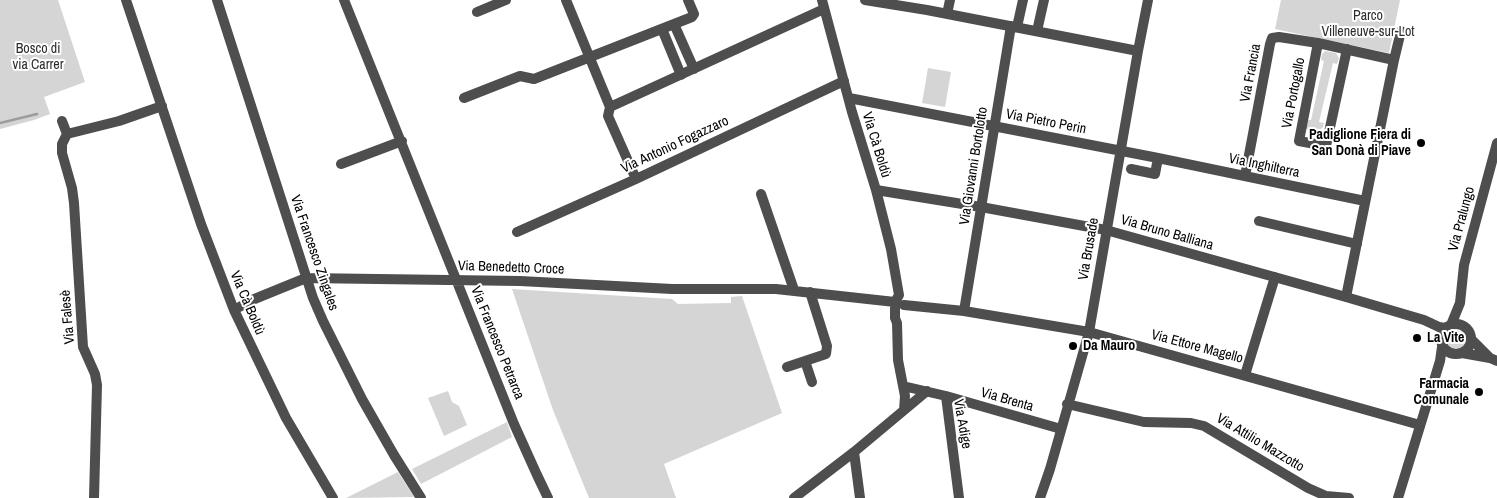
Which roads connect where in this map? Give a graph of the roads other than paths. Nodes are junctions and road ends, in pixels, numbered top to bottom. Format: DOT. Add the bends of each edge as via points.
graph roads {
  1 [pos="126,0"];
  2 [pos="216,0"];
  3 [pos="344,0"];
  4 [pos="506,0"];
  5 [pos="566,0"];
  6 [pos="688,0"];
  7 [pos="865,0"];
  8 [pos="950,0"];
  9 [pos="1023,0"];
  10 [pos="1044,0"];
  11 [pos="1148,0"];
  12 [pos="823,5"];
  13 [pos="928,5"];
  14 [pos="477,12"];
  15 [pos="947,14"];
  16 [pos="674,24"];
  17 [pos="1014,27"];
  18 [pos="662,29"];
  19 [pos="1037,31"];
  20 [pos="1401,31"];
  21 [pos="1318,43"];
  22 [pos="1347,49"];
  23 [pos="1138,51"];
  24 [pos="589,57"];
  25 [pos="1394,60"];
  26 [pos="694,69"];
  27 [pos="680,75"];
  28 [pos="844,81"];
  29 [pos="464,98"];
  30 [pos="849,98"];
  31 [pos="162,106"];
  32 [pos="610,106"];
  33 [pos="62,120"];
  34 [pos="994,126"];
  35 [pos="67,134"];
  36 [pos="402,141"];
  37 [pos="1497,143"];
  38 [pos="1120,151"];
  39 [pos="1158,158"];
  40 [pos="342,164"];
  41 [pos="1131,169"];
  42 [pos="1245,176"];
  43 [pos="636,179"];
  44 [pos="876,190"];
  45 [pos="762,194"];
  46 [pos="1365,201"];
  47 [pos="981,207"];
  48 [pos="1259,221"];
  49 [pos="1106,230"];
  50 [pos="517,232"];
  51 [pos="1356,244"];
  52 [pos="1275,277"];
  53 [pos="306,278"];
  54 [pos="457,279"];
  55 [pos="794,290"];
  56 [pos="810,292"];
  57 [pos="1346,297"];
  58 [pos="899,303"];
  59 [pos="1460,303"];
  60 [pos="234,310"];
  61 [pos="964,311"];
  62 [pos="1448,327"];
  63 [pos="1465,327"];
  64 [pos="1089,332"];
  65 [pos="1471,339"];
  66 [pos="1442,347"];
  67 [pos="1460,354"];
  68 [pos="1494,360"];
  69 [pos="805,361"];
  70 [pos="787,367"];
  71 [pos="1246,375"];
  72 [pos="1435,376"];
  73 [pos="812,382"];
  74 [pos="903,386"];
  75 [pos="927,391"];
  76 [pos="946,396"];
  77 [pos="1067,404"];
  78 [pos="904,410"];
  79 [pos="1420,425"];
  80 [pos="1060,430"];
  81 [pos="854,452"];
  82 [pos="94,498"];
  83 [pos="333,498"];
  84 [pos="421,498"];
  85 [pos="548,498"];
  86 [pos="794,498"];
  87 [pos="860,498"];
  88 [pos="958,498"];
  89 [pos="1040,498"];
  90 [pos="1349,498"];
  91 [pos="1398,498"];
  1 -- 31 [label="street"];
  2 -- 53 [label="street, Via Francesco Zingales"];
  3 -- 36 [label="street, Via Francesco Petrarca"];
  4 -- 14 [label="street"];
  5 -- 24 [label="street"];
  6 -- 16 [label="street" via="694,14"];
  7 -- 13 [label="street"];
  8 -- 15 [label="street"];
  9 -- 17 [label="street, Via Giovanni Bortolotto"];
  10 -- 19 [label="street"];
  11 -- 23 [label="street, Via Brusade"];
  12 -- 26 [label="street"];
  12 -- 28 [label="street, Via Cà Boldù"];
  13 -- 15 [label="street"];
  15 -- 17 [label="street"];
  16 -- 18 [label="street"];
  16 -- 26 [label="street"];
  17 -- 19 [label="street"];
  17 -- 34 [label="street, Via Giovanni Bortolotto"];
  18 -- 24 [label="street"];
  18 -- 27 [label="street"];
  19 -- 23 [label="street"];
  20 -- 25 [label="street"];
  21 -- 22 [label="street, Via Francia"];
  21 -- 22 [label="street, Via Portogallo" via="1299,141 1326,146"];
  21 -- 42 [label="street, Via Francia" via="1272,38"];
  22 -- 25 [label="street, Via Francia"];
  23 -- 38 [label="street, Via Brusade"];
  24 -- 29 [label="street" via="534,79 520,76"];
  24 -- 32 [label="street"];
  25 -- 46 [label="street"];
  26 -- 27 [label="street"];
  27 -- 32 [label="street"];
  28 -- 30 [label="street, Via Cà Boldù"];
  28 -- 43 [label="street, Via Antonio Fogazzaro"];
  30 -- 34 [label="street, Via Pietro Perin"];
  30 -- 44 [label="street, Via Cà Boldù"];
  31 -- 35 [label="street"];
  31 -- 60 [label="street, Via Cà Boldù"];
  32 -- 43 [label="street" via="608,116"];
  33 -- 35 [label="street, Via Falesè"];
  34 -- 38 [label="street, Via Pietro Perin"];
  34 -- 47 [label="street, Via Giovanni Bortolotto"];
  35 -- 82 [label="street, Via Falesè" via="62,148 74,203 83,347 97,385"];
  36 -- 40 [label="street"];
  36 -- 54 [label="street, Via Francesco Petrarca"];
  37 -- 59 [label="street, Via Pralungo" via="1464,265"];
  38 -- 39 [label="street, Via Inghilterra"];
  38 -- 49 [label="street, Via Brusade"];
  39 -- 41 [label="street" via="1155,174"];
  39 -- 42 [label="street, Via Inghilterra"];
  42 -- 46 [label="street, Via Inghilterra"];
  43 -- 50 [label="street, Via Antonio Fogazzaro"];
  44 -- 47 [label="street, Via Bruno Balliana"];
  44 -- 58 [label="street, Via Cà Boldù" via="892,249"];
  45 -- 55 [label="street"];
  46 -- 51 [label="street"];
  47 -- 49 [label="street, Via Bruno Balliana"];
  47 -- 61 [label="street, Via Giovanni Bortolotto"];
  48 -- 51 [label="street"];
  49 -- 52 [label="street, Via Bruno Balliana"];
  49 -- 64 [label="street, Via Brusade"];
  51 -- 57 [label="street"];
  52 -- 57 [label="street, Via Bruno Balliana"];
  52 -- 71 [label="street"];
  53 -- 54 [label="street, Via Benedetto Croce"];
  53 -- 60 [label="street, Via Benedetto Croce"];
  53 -- 84 [label="street, Via Francesco Zingales" via="322,321 362,399"];
  54 -- 55 [label="street, Via Benedetto Croce" via="655,289"];
  54 -- 85 [label="street, Via Francesco Petrarca" via="514,424"];
  55 -- 56 [label="street, Via Benedetto Croce"];
  56 -- 58 [label="street, Via Benedetto Croce"];
  56 -- 69 [label="street" via="827,346 826,354"];
  57 -- 62 [label="street, Via Bruno Balliana" via="1439,327"];
  58 -- 61 [label="street, Via Ettore Magello"];
  58 -- 74 [label="street, Via Cà Boldù" via="904,312 897,324"];
  59 -- 62 [label="street, Via Pralungo"];
  59 -- 63 [label="street, Via Pralungo"];
  60 -- 83 [label="street, Via Cà Boldù" via="286,418"];
  61 -- 64 [label="street, Via Ettore Magello"];
  62 -- 63 [label="street" via="1459,324"];
  62 -- 66 [label="street, Via Pralungo" via="1440,338"];
  63 -- 65 [label="street, Via Pralungo"];
  64 -- 71 [label="street, Via Ettore Magello"];
  64 -- 77 [label="street, Via Brusade"];
  65 -- 67 [label="street, Via Pralungo" via="1469,346"];
  65 -- 68 [label="street"];
  66 -- 67 [label="street" via="1449,353"];
  66 -- 72 [label="street, Via Pralungo"];
  67 -- 68 [label="street"];
  67 -- 72 [label="street, Via Pralungo"];
  69 -- 70 [label="street"];
  69 -- 73 [label="street"];
  71 -- 79 [label="street, Via Ettore Magello"];
  72 -- 79 [label="street, Via Pralungo"];
  74 -- 75 [label="street, Via Adige"];
  74 -- 78 [label="street, Via Cà Boldù"];
  75 -- 76 [label="street, Via Adige"];
  75 -- 78 [label="street"];
  76 -- 80 [label="street, Via Brenta"];
  76 -- 88 [label="street, Via Adige"];
  77 -- 80 [label="street, Via Brusade"];
  77 -- 90 [label="street, Via Attilio Mazzotto" via="1144,422 1204,426 1308,488 1326,496"];
  78 -- 81 [label="street"];
  79 -- 91 [label="street, Via Pralungo"];
  80 -- 89 [label="street, Via Brusade"];
  81 -- 86 [label="street"];
  81 -- 87 [label="street"];
}
